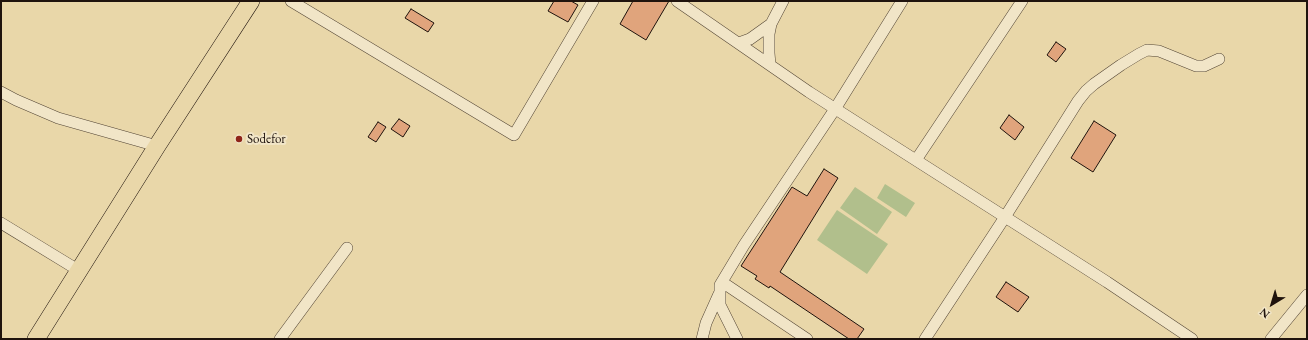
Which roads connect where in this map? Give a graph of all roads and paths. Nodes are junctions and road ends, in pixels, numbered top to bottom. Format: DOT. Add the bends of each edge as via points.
graph roads {
  1 [pos="251,1"];
  2 [pos="290,1"];
  3 [pos="593,1"];
  4 [pos="677,1"];
  5 [pos="783,1"];
  6 [pos="902,1"];
  7 [pos="1022,1"];
  8 [pos="771,24"];
  9 [pos="740,43"];
  10 [pos="1219,59"];
  11 [pos="770,64"];
  12 [pos="1,92"];
  13 [pos="835,109"];
  14 [pos="157,146"];
  15 [pos="916,160"];
  16 [pos="1005,217"];
  17 [pos="1,223"];
  18 [pos="347,248"];
  19 [pos="78,270"];
  20 [pos="722,282"];
  21 [pos="720,294"];
  22 [pos="1307,295"];
  23 [pos="36,339"];
  24 [pos="280,339"];
  25 [pos="702,339"];
  26 [pos="737,339"];
  27 [pos="807,339"];
  28 [pos="926,339"];
  29 [pos="1192,339"];
  30 [pos="1271,339"];
  1 -- 14 [label="main road"];
  2 -- 3 [label="street" via="514,136"];
  4 -- 9 [label="street"];
  5 -- 8 [label="street"];
  6 -- 13 [label="street"];
  7 -- 15 [label="street"];
  8 -- 9 [label="street"];
  8 -- 11 [label="street" via="768,42"];
  9 -- 11 [label="street"];
  10 -- 16 [label="street" via="1204,66 1196,66 1159,51 1147,50 1094,84 1078,101"];
  11 -- 13 [label="street"];
  12 -- 14 [label="street" via="58,118"];
  13 -- 15 [label="street"];
  13 -- 20 [label="street"];
  14 -- 19 [label="main road"];
  15 -- 16 [label="street"];
  16 -- 28 [label="street"];
  16 -- 29 [label="street"];
  17 -- 19 [label="street"];
  18 -- 24 [label="street"];
  19 -- 23 [label="main road"];
  20 -- 21 [label="street"];
  20 -- 27 [label="street"];
  21 -- 25 [label="street" via="706,323"];
  21 -- 26 [label="street" via="720,304"];
  22 -- 30 [label="street"];
}
